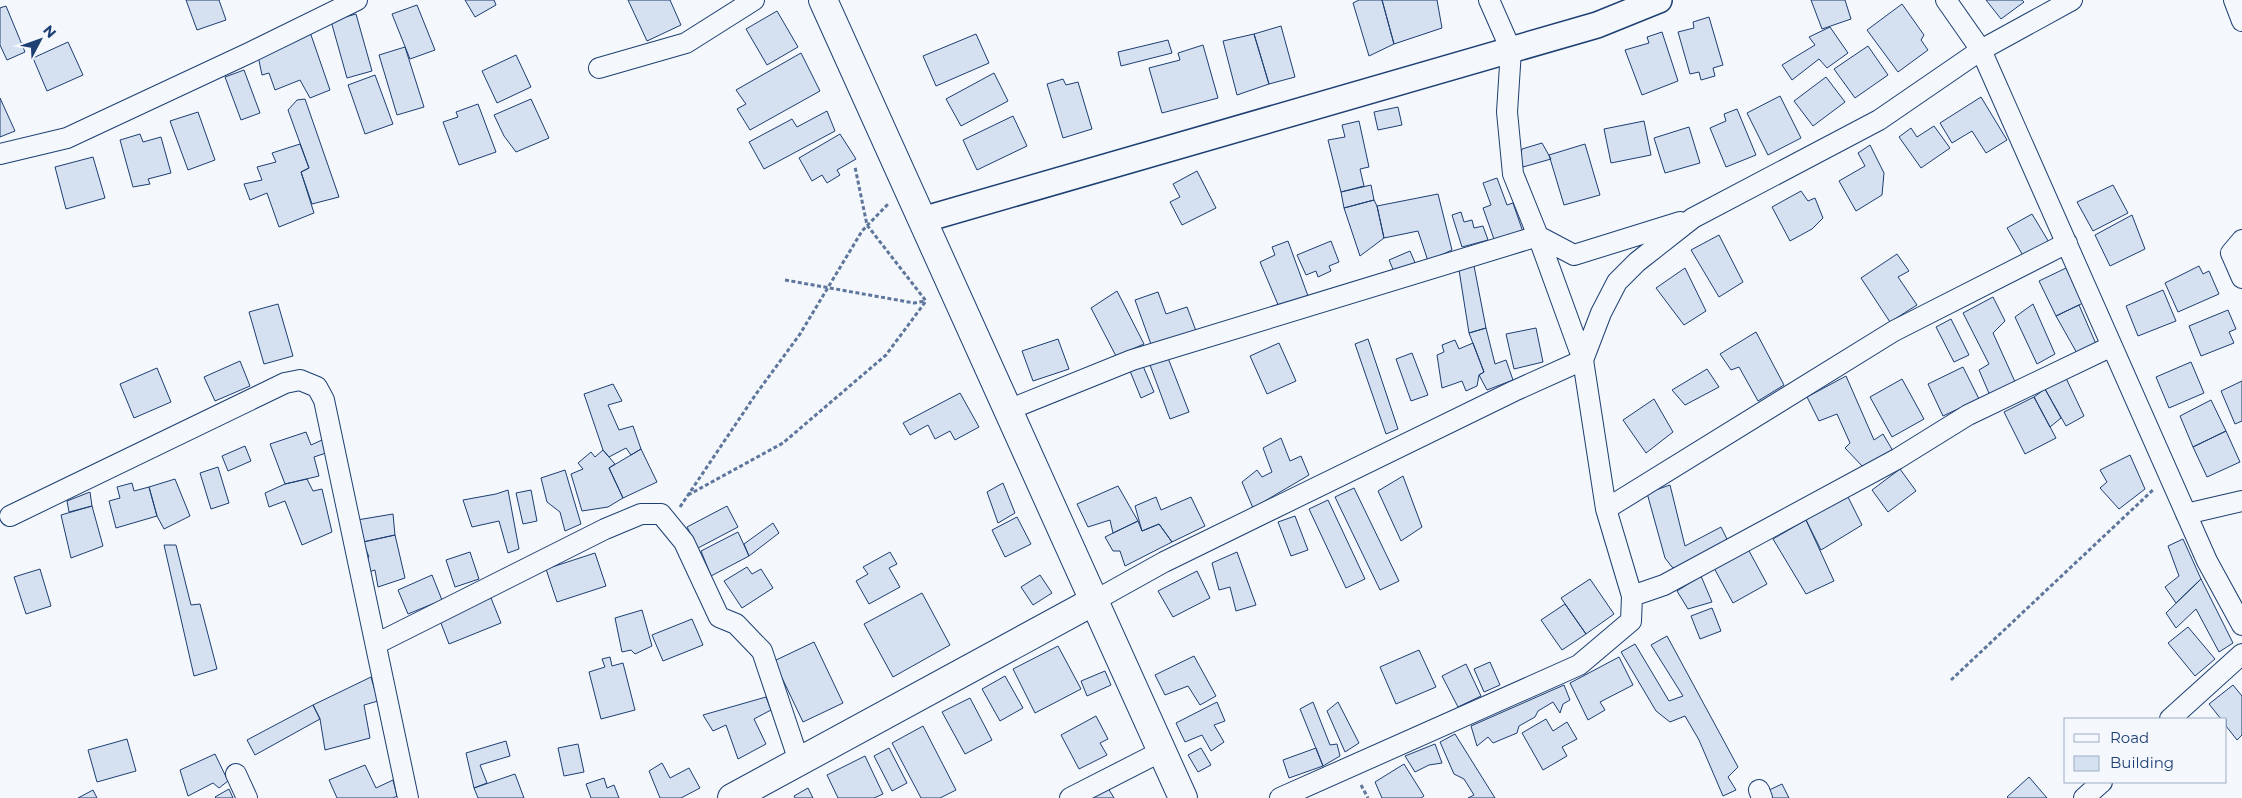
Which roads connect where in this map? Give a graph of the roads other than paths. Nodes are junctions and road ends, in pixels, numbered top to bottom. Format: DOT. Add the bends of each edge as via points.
graph roads {
  1 [pos="357,0"];
  2 [pos="754,0"];
  3 [pos="823,0"];
  4 [pos="1490,0"];
  5 [pos="1659,0"];
  6 [pos="1946,0"];
  7 [pos="2072,0"];
  8 [pos="2234,0"];
  9 [pos="2242,21"];
  10 [pos="1511,50"];
  11 [pos="1981,50"];
  12 [pos="599,68"];
  13 [pos="0,154"];
  14 [pos="1692,218"];
  15 [pos="922,220"];
  16 [pos="1538,236"];
  17 [pos="2242,240"];
  18 [pos="2067,243"];
  19 [pos="2242,278"];
  20 [pos="2112,346"];
  21 [pos="1583,360"];
  22 [pos="1008,410"];
  23 [pos="2242,501"];
  24 [pos="1606,509"];
  25 [pos="2186,514"];
  26 [pos="10,516"];
  27 [pos="1632,596"];
  28 [pos="1094,601"];
  29 [pos="2242,625"];
  30 [pos="376,644"];
  31 [pos="2242,654"];
  32 [pos="2171,718"];
  33 [pos="1162,751"];
  34 [pos="799,761"];
  35 [pos="236,774"];
  36 [pos="2101,783"];
  37 [pos="247,798"];
  38 [pos="408,798"];
  39 [pos="732,798"];
  40 [pos="1070,798"];
  41 [pos="1183,798"];
  42 [pos="1280,798"];
  43 [pos="2084,798"];
  1 -- 13 [label="street" via="67,138"];
  2 -- 12 [label="street" via="686,43"];
  3 -- 15 [label="main road"];
  4 -- 10 [label="street"];
  5 -- 10 [label="street" via="1597,25"];
  6 -- 11 [label="street"];
  7 -- 11 [label="street"];
  8 -- 9 [label="street"];
  10 -- 15 [label="street"];
  10 -- 16 [label="street" via="1507,112 1513,174"];
  11 -- 14 [label="street" via="1879,120"];
  11 -- 18 [label="street"];
  14 -- 16 [label="street" via="1574,255"];
  14 -- 21 [label="street" via="1617,282"];
  15 -- 22 [label="main road"];
  16 -- 21 [label="street"];
  16 -- 22 [label="street" via="1132,360"];
  17 -- 19 [label="street" via="2232,252"];
  18 -- 20 [label="street"];
  18 -- 24 [label="street" via="1894,331"];
  20 -- 25 [label="street"];
  20 -- 27 [label="street" via="1968,415 1897,459 1664,585"];
  21 -- 24 [label="street"];
  21 -- 28 [label="street" via="1164,562"];
  22 -- 28 [label="main road"];
  23 -- 25 [label="street"];
  24 -- 27 [label="street"];
  25 -- 29 [label="street"];
  26 -- 30 [label="street" via="285,383 300,380 317,387 324,400"];
  27 -- 42 [label="street" via="1631,621 1579,665"];
  28 -- 33 [label="main road"];
  28 -- 34 [label="main road"];
  30 -- 34 [label="street" via="605,529 641,514 661,514 684,542 719,617 736,624 762,651"];
  30 -- 38 [label="street"];
  31 -- 32 [label="street"];
  33 -- 40 [label="street"];
  33 -- 41 [label="main road"];
  34 -- 39 [label="main road"];
  35 -- 37 [label="street"];
  36 -- 43 [label="street"];
}
